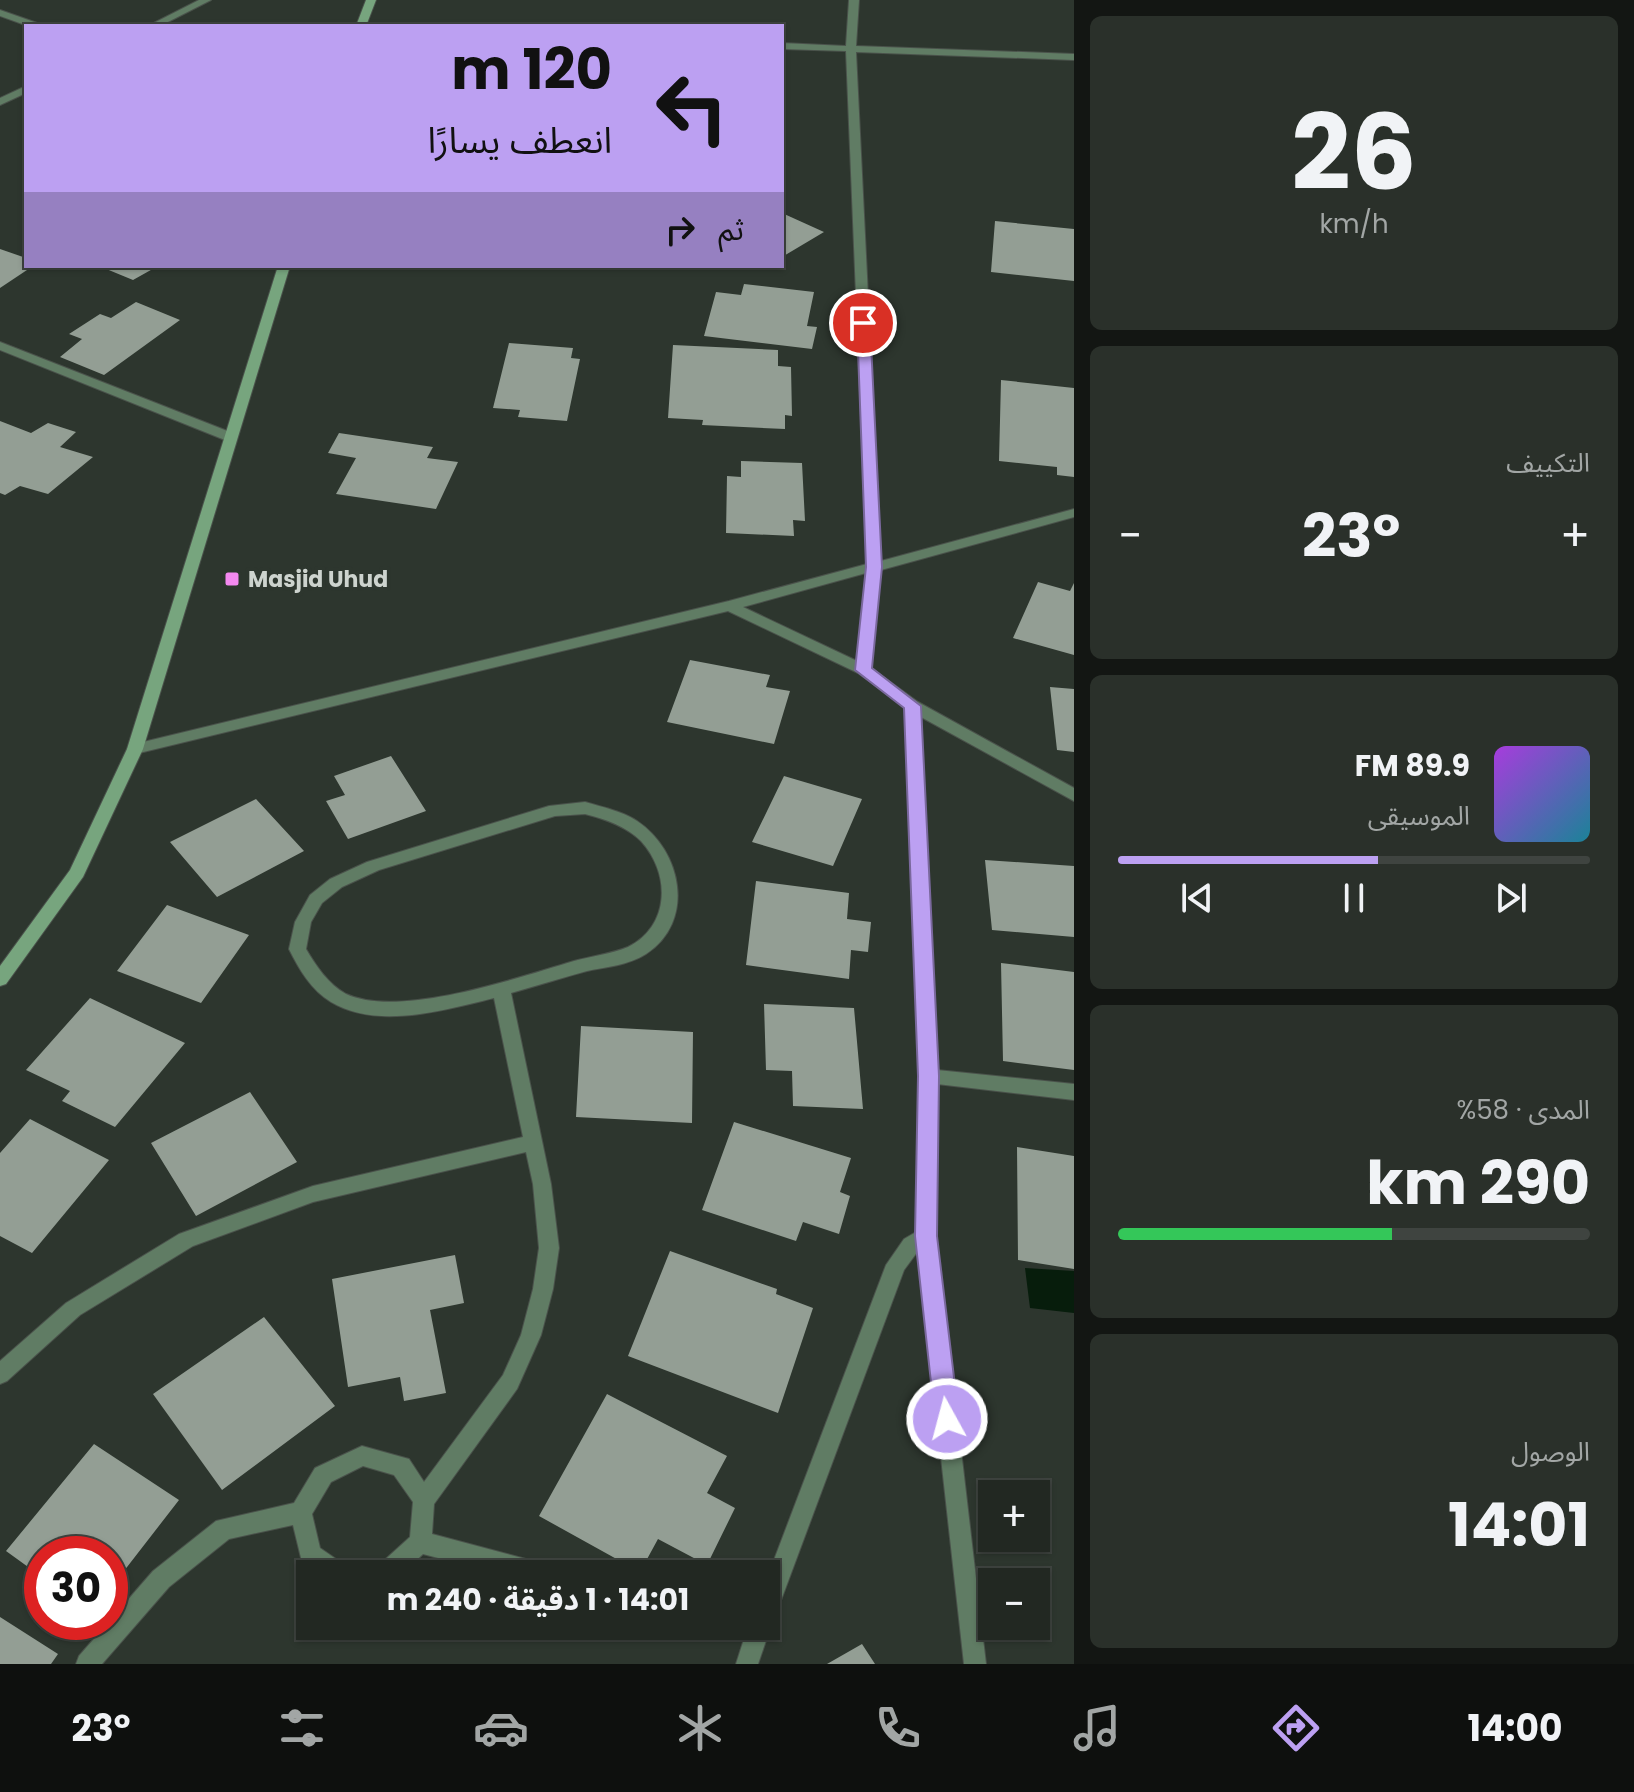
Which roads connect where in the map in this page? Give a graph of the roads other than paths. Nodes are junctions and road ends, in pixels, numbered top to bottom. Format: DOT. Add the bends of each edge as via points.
graph roads {
  1 [pos="206,0"];
  2 [pos="371,0"];
  3 [pos="854,0"];
  4 [pos="0,13"];
  5 [pos="31,24"];
  6 [pos="157,24"];
  7 [pos="362,24"];
  8 [pos="784,46"];
  9 [pos="851,49"];
  10 [pos="1074,57"];
  11 [pos="24,90"];
  12 [pos="0,102"];
  13 [pos="283,268"];
  14 [pos="0,346"];
  15 [pos="230,437"];
  16 [pos="1074,513"];
  17 [pos="874,567"];
  18 [pos="729,606"];
  19 [pos="863,670"];
  20 [pos="913,706"];
  21 [pos="135,749"];
  22 [pos="1074,795"];
  23 [pos="0,979"];
  24 [pos="501,989"];
  25 [pos="928,1076"];
  26 [pos="1074,1092"];
  27 [pos="534,1142"];
  28 [pos="926,1236"];
  29 [pos="0,1374"];
  30 [pos="424,1500"];
  31 [pos="301,1512"];
  32 [pos="420,1542"];
  33 [pos="318,1560"];
  34 [pos="401,1560"];
  35 [pos="488,1560"];
  36 [pos="780,1562"];
  37 [pos="752,1640"];
  38 [pos="87,1664"];
  39 [pos="747,1664"];
  40 [pos="975,1664"];
  1 -- 6 [label="street"];
  2 -- 7 [label="main road"];
  3 -- 9 [label="street"];
  4 -- 5 [label="street"];
  8 -- 9 [label="street"];
  9 -- 10 [label="street"];
  9 -- 17 [label="street"];
  11 -- 12 [label="street"];
  13 -- 15 [label="main road"];
  14 -- 15 [label="street"];
  15 -- 21 [label="main road"];
  16 -- 17 [label="street"];
  17 -- 18 [label="street"];
  17 -- 19 [label="street"];
  18 -- 19 [label="street"];
  18 -- 21 [label="street"];
  19 -- 20 [label="street"];
  20 -- 22 [label="street"];
  20 -- 25 [label="street"];
  21 -- 23 [label="main road" via="77,873"];
  24 -- 24 [label="street" via="639,950 659,933 672,911 669,878 657,848 631,825 607,814 585,808 555,810 373,866 336,883 316,899 303,922 297,949 321,987 347,1002 416,1006"];
  24 -- 27 [label="street"];
  25 -- 26 [label="street"];
  25 -- 28 [label="street"];
  27 -- 29 [label="street" via="313,1194 186,1240 73,1309"];
  27 -- 30 [label="street" via="549,1248 531,1335 510,1382"];
  28 -- 36 [label="street" via="896,1265"];
  28 -- 40 [label="street"];
  30 -- 31 [label="street" via="401,1466 362,1456 323,1475"];
  30 -- 32 [label="street"];
  31 -- 33 [label="street" via="310,1554"];
  31 -- 38 [label="street" via="224,1529 161,1579"];
  32 -- 34 [label="street"];
  32 -- 35 [label="street"];
  37 -- 39 [label="street"];
}
